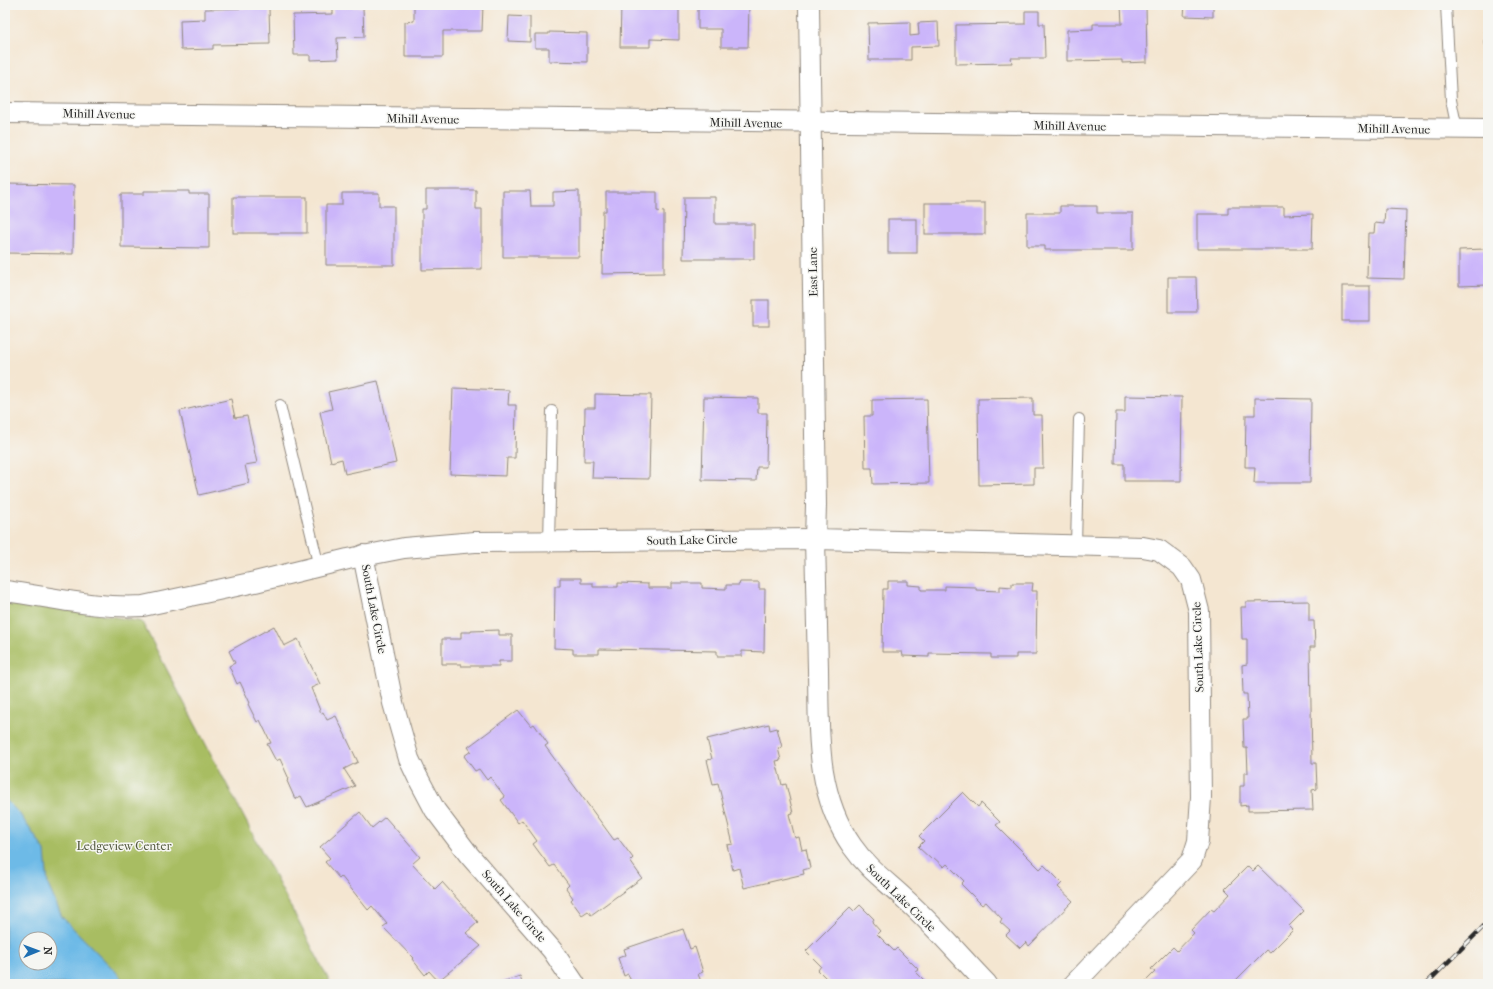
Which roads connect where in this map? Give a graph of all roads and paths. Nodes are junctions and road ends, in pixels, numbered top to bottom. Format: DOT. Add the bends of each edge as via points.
graph roads {
  1 [pos="809,5"];
  2 [pos="1446,5"];
  3 [pos="5,113"];
  4 [pos="810,123"];
  5 [pos="1457,129"];
  6 [pos="1488,129"];
  7 [pos="280,405"];
  8 [pos="552,411"];
  9 [pos="1079,420"];
  10 [pos="815,539"];
  11 [pos="549,542"];
  12 [pos="1076,544"];
  13 [pos="364,555"];
  14 [pos="319,567"];
  15 [pos="5,590"];
  16 [pos="575,984"];
  17 [pos="987,984"];
  18 [pos="1074,984"];
  1 -- 4 [label="street, East Lane"];
  2 -- 5 [label="lane" via="1451,100"];
  3 -- 4 [label="street, Mihill Avenue"];
  4 -- 5 [label="street, Mihill Avenue"];
  4 -- 10 [label="street, East Lane"];
  5 -- 6 [label="street, Mihill Avenue"];
  7 -- 14 [label="lane"];
  8 -- 11 [label="lane"];
  9 -- 12 [label="lane"];
  10 -- 11 [label="street, South Lake Circle"];
  10 -- 12 [label="street, South Lake Circle"];
  10 -- 17 [label="street, South Lake Circle" via="820,756 827,794 852,845 871,870 905,899"];
  11 -- 13 [label="street, South Lake Circle" via="475,542 385,550"];
  12 -- 18 [label="street, South Lake Circle" via="1159,550 1182,567 1191,580 1199,611 1201,797 1198,841 1192,860"];
  13 -- 14 [label="street"];
  13 -- 16 [label="street, South Lake Circle" via="391,696 409,759 417,776 435,810 469,855 548,945"];
  14 -- 15 [label="street" via="143,606 86,604"];
}
